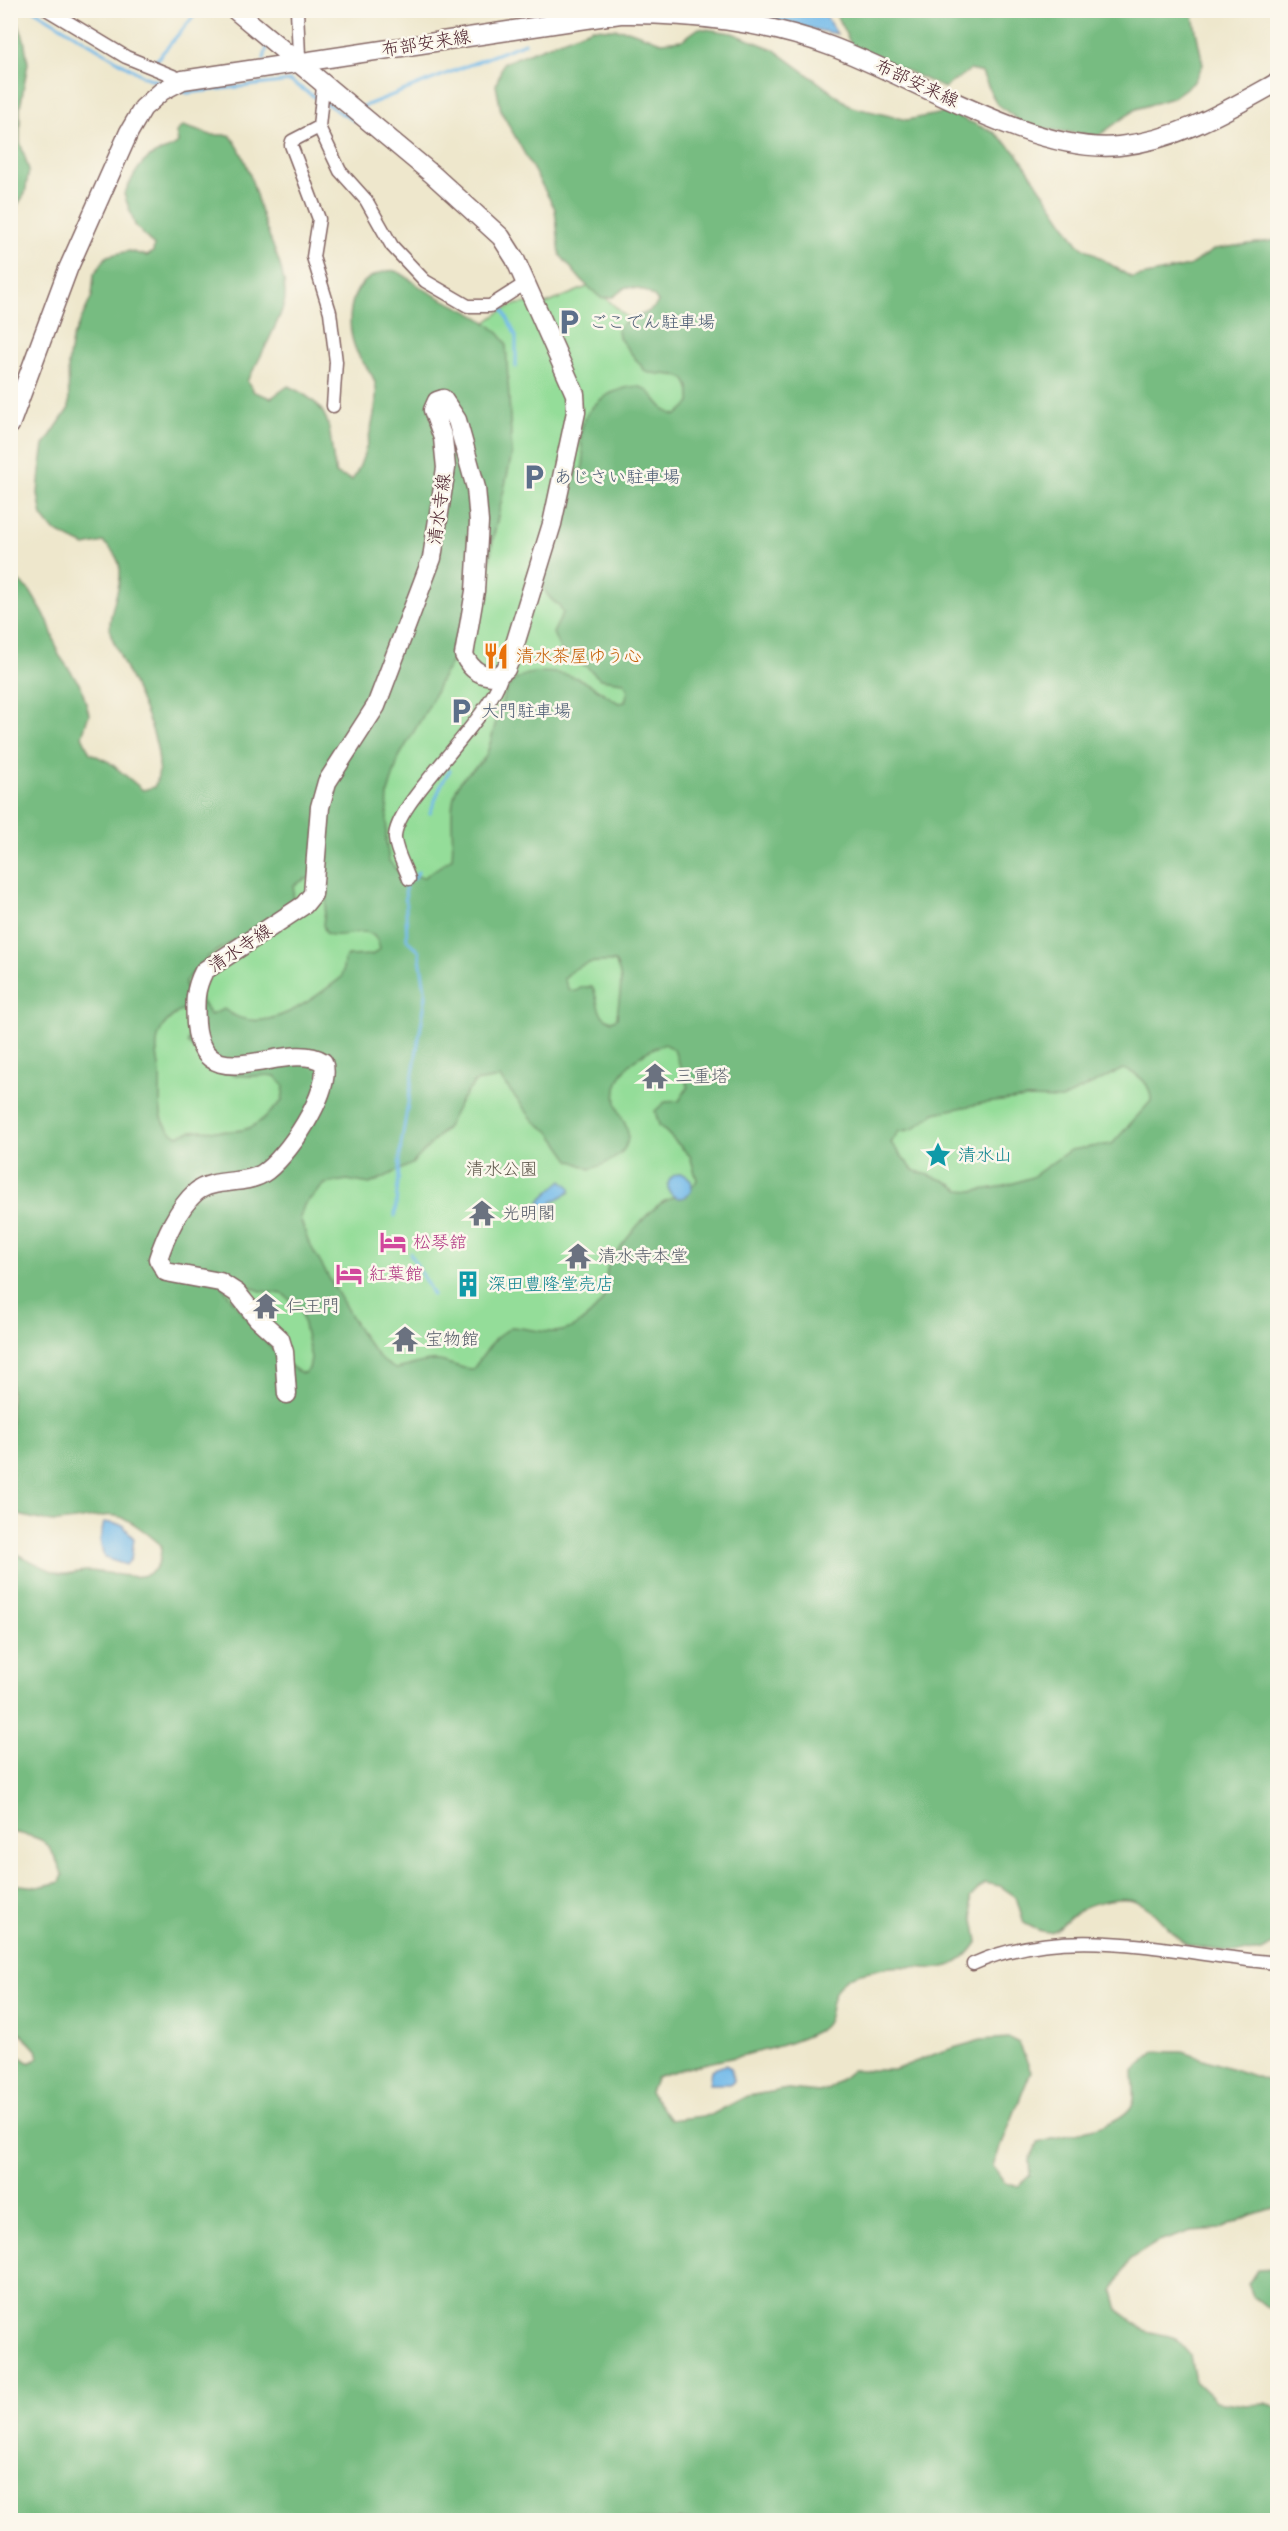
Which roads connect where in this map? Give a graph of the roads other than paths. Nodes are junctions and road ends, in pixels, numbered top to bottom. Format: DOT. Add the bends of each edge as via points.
graph roads {
  1 [pos="48,10"];
  2 [pos="235,10"];
  3 [pos="297,10"];
  4 [pos="297,63"];
  5 [pos="183,80"];
  6 [pos="1278,82"];
  7 [pos="323,86"];
  8 [pos="319,127"];
  9 [pos="526,283"];
  10 [pos="333,406"];
  11 [pos="10,425"];
  12 [pos="502,674"];
  13 [pos="409,879"];
  14 [pos="287,1394"];
  15 [pos="1278,1963"];
  16 [pos="973,1964"];
  1 -- 5 [label="street" via="126,57"];
  2 -- 4 [label="main road"];
  3 -- 4 [label="street"];
  4 -- 5 [label="main road, 布部安来線"];
  4 -- 6 [label="main road, 布部安来線" via="620,14 670,13 741,24 827,45 1032,133 1095,147 1166,137 1209,120"];
  4 -- 7 [label="main road"];
  5 -- 11 [label="main road, 布部安来線" via="142,108 129,132 68,269"];
  7 -- 8 [label="street"];
  7 -- 9 [label="main road" via="432,174 501,237"];
  8 -- 9 [label="street" via="340,171 366,200 392,246 425,281 468,306 490,306"];
  8 -- 10 [label="street" via="291,145 319,219 313,257 330,312 336,362"];
  9 -- 12 [label="main road" via="570,378 576,412 552,524 512,657"];
  12 -- 13 [label="street" via="486,708 414,798 396,827 394,840"];
  12 -- 14 [label="main road, 清水寺線" via="474,670 464,655 475,591 479,522 476,488 457,420 443,399 437,401 433,410 443,438 446,468 432,558 376,706 327,782 320,807 313,894 304,905 204,971 195,987 198,1040 218,1062 233,1065 308,1056 323,1062 325,1068 325,1083 310,1113 279,1158 264,1173 250,1179 195,1193 165,1238 158,1259 166,1272 220,1282 237,1293 257,1318 275,1332 283,1346"];
  15 -- 16 [label="street" via="1149,1945 1078,1943 1038,1945"];
}
